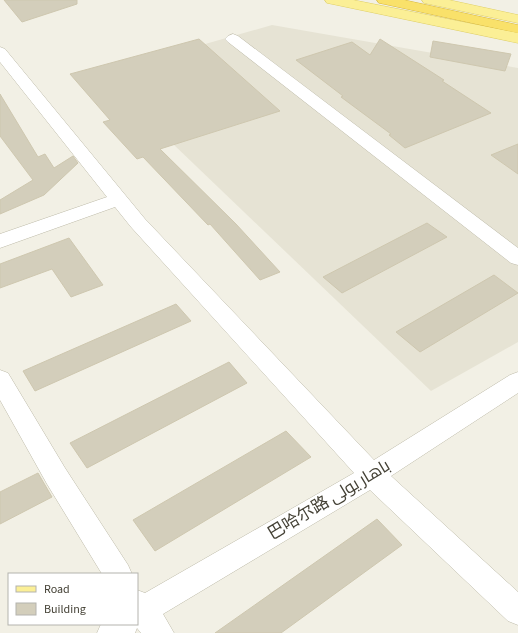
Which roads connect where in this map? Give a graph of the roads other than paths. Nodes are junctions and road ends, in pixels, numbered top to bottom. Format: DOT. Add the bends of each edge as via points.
graph roads {
  1 [pos="332,0"];
  2 [pos="384,0"];
  3 [pos="429,0"];
  4 [pos="518,19"];
  5 [pos="518,29"];
  6 [pos="518,38"];
  7 [pos="233,39"];
  8 [pos="0,52"];
  9 [pos="119,199"];
  10 [pos="0,241"];
  11 [pos="518,258"];
  12 [pos="0,379"];
  13 [pos="518,381"];
  14 [pos="372,475"];
  15 [pos="117,573"];
  16 [pos="518,611"];
  17 [pos="140,617"];
  18 [pos="126,625"];
  19 [pos="112,633"];
  1 -- 6 [label="main road"];
  2 -- 5 [label="highway"];
  3 -- 4 [label="main road"];
  7 -- 11 [label="street"];
  8 -- 9 [label="street"];
  9 -- 10 [label="street"];
  9 -- 14 [label="street" via="138,223"];
  12 -- 15 [label="street" via="56,476"];
  13 -- 14 [label="street, 巴哈尔路 باھار يولى"];
  14 -- 16 [label="street"];
  14 -- 17 [label="street, 巴哈尔路 باھار يولى"];
  18 -- 19 [label="street, 巴哈尔路 باھار يولى"];
}
